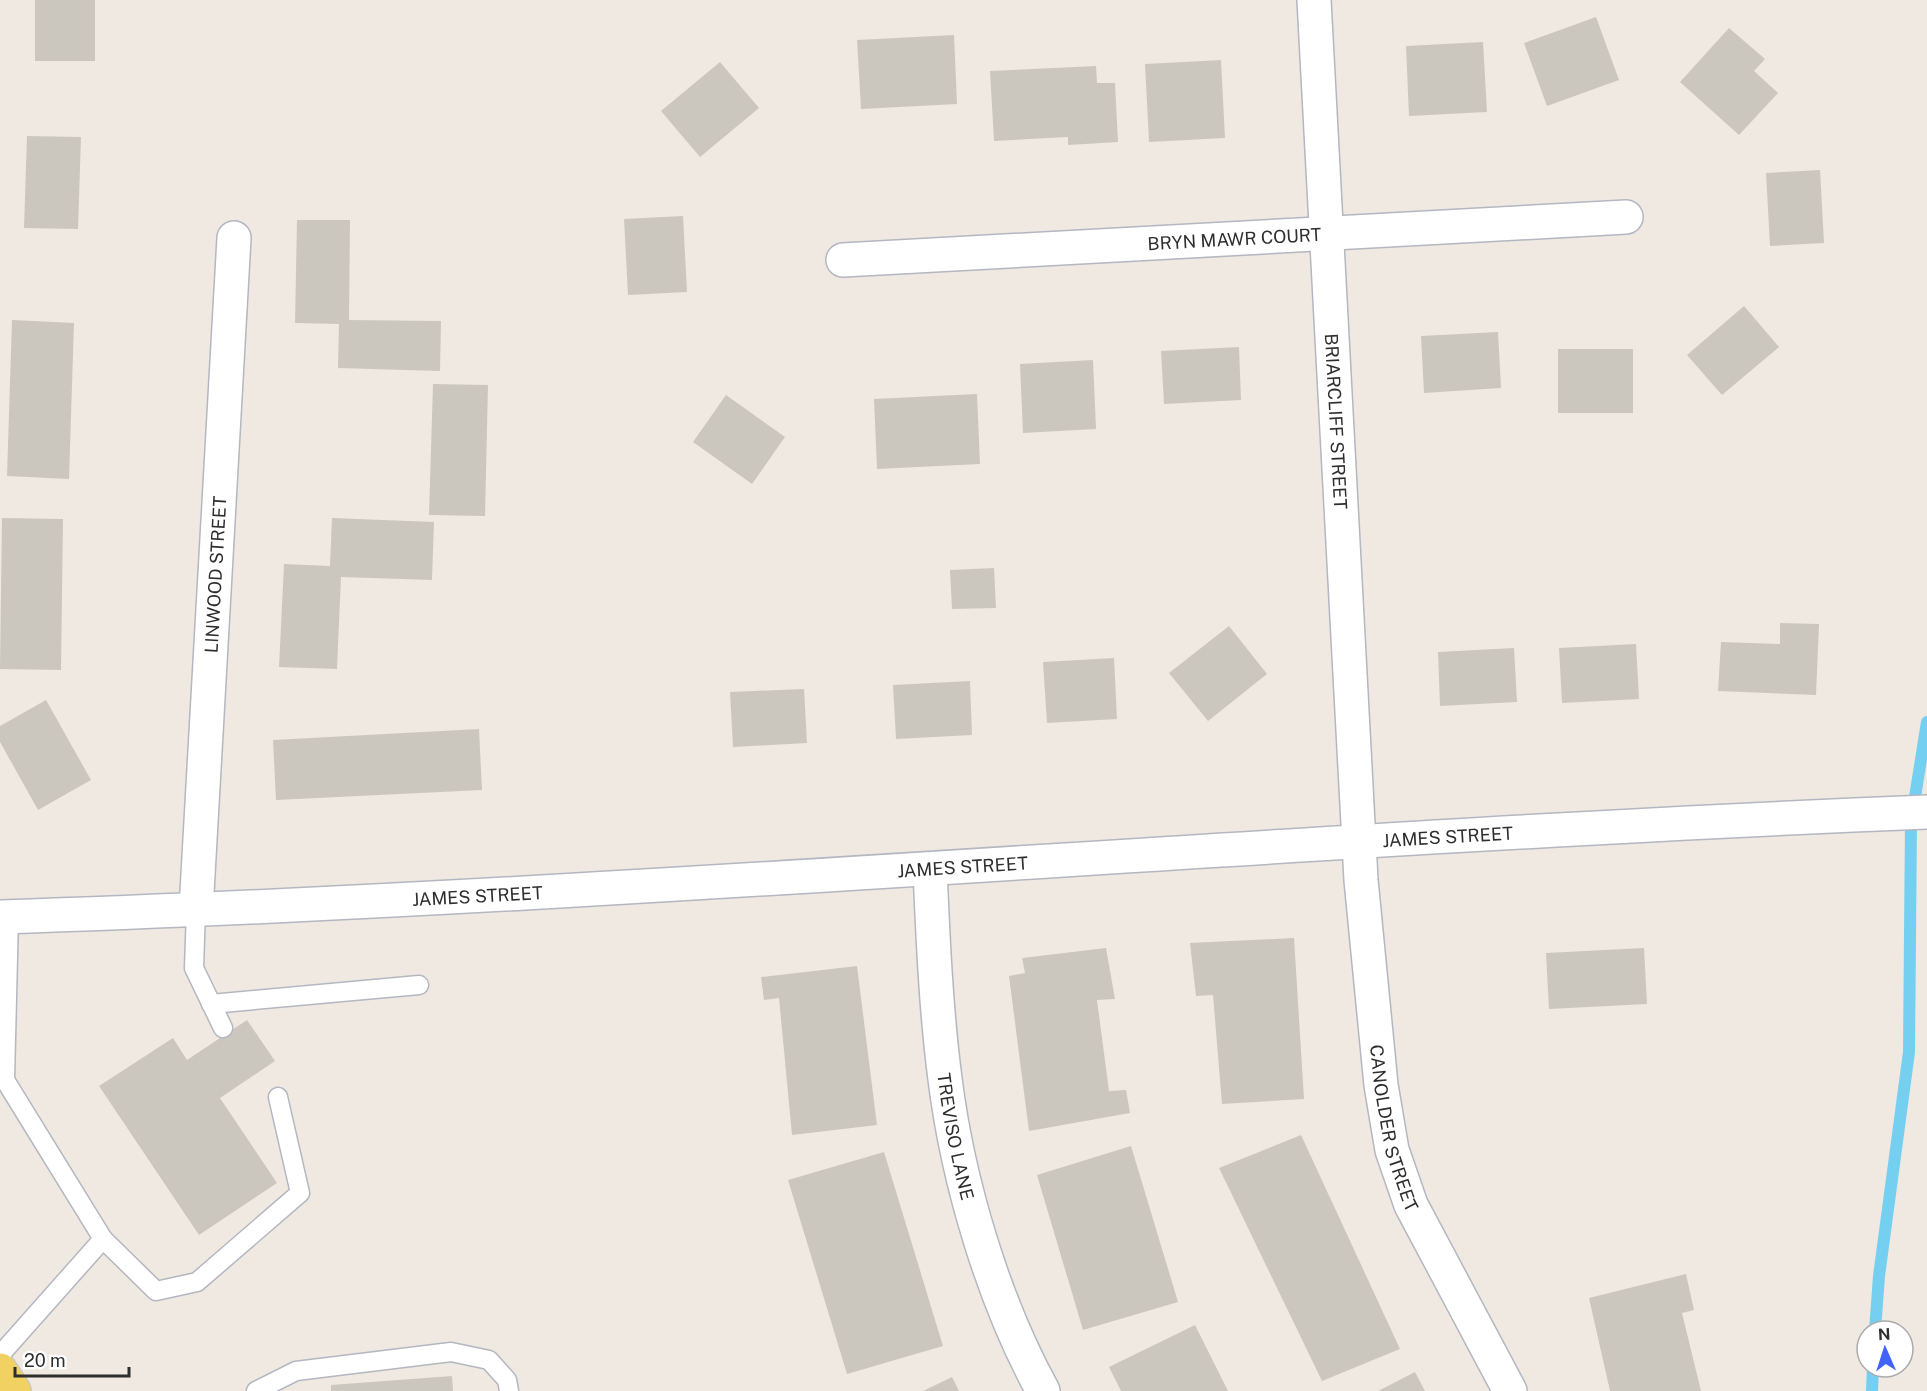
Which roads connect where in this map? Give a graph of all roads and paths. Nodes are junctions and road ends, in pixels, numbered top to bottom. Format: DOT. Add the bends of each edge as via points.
graph roads {
  1 [pos="1314,0"];
  2 [pos="1626,217"];
  3 [pos="1327,234"];
  4 [pos="234,238"];
  5 [pos="843,260"];
  6 [pos="1927,812"];
  7 [pos="1359,841"];
  8 [pos="930,870"];
  9 [pos="196,910"];
  10 [pos="5,916"];
  11 [pos="419,985"];
  12 [pos="211,1004"];
  13 [pos="223,1028"];
  14 [pos="278,1097"];
  15 [pos="103,1239"];
  16 [pos="0,1355"];
  17 [pos="0,1370"];
  18 [pos="14,1391"];
  19 [pos="256,1391"];
  20 [pos="509,1391"];
  21 [pos="1042,1391"];
  22 [pos="1510,1391"];
  1 -- 3 [label="street, BRIARCLIFF STREET"];
  2 -- 3 [label="street, BRYN MAWR COURT"];
  3 -- 5 [label="street, BRYN MAWR COURT"];
  3 -- 7 [label="street, BRIARCLIFF STREET"];
  4 -- 9 [label="street, LINWOOD STREET"];
  6 -- 7 [label="street, JAMES STREET"];
  7 -- 8 [label="street, JAMES STREET"];
  7 -- 22 [label="street, CANOLDER STREET" via="1381,1084 1392,1150 1411,1205"];
  8 -- 9 [label="street, JAMES STREET"];
  8 -- 21 [label="street, TREVISO LANE" via="945,1080 958,1145 972,1209 998,1290"];
  9 -- 10 [label="street, JAMES STREET"];
  9 -- 12 [label="lane" via="194,968"];
  10 -- 15 [label="lane" via="5,1080"];
  11 -- 12 [label="lane"];
  12 -- 13 [label="lane"];
  14 -- 15 [label="lane" via="300,1193 197,1282 156,1291"];
  15 -- 16 [label="lane"];
  17 -- 18 [label="main road"];
  19 -- 20 [label="lane" via="296,1371 451,1352 489,1360 507,1380"];
}
